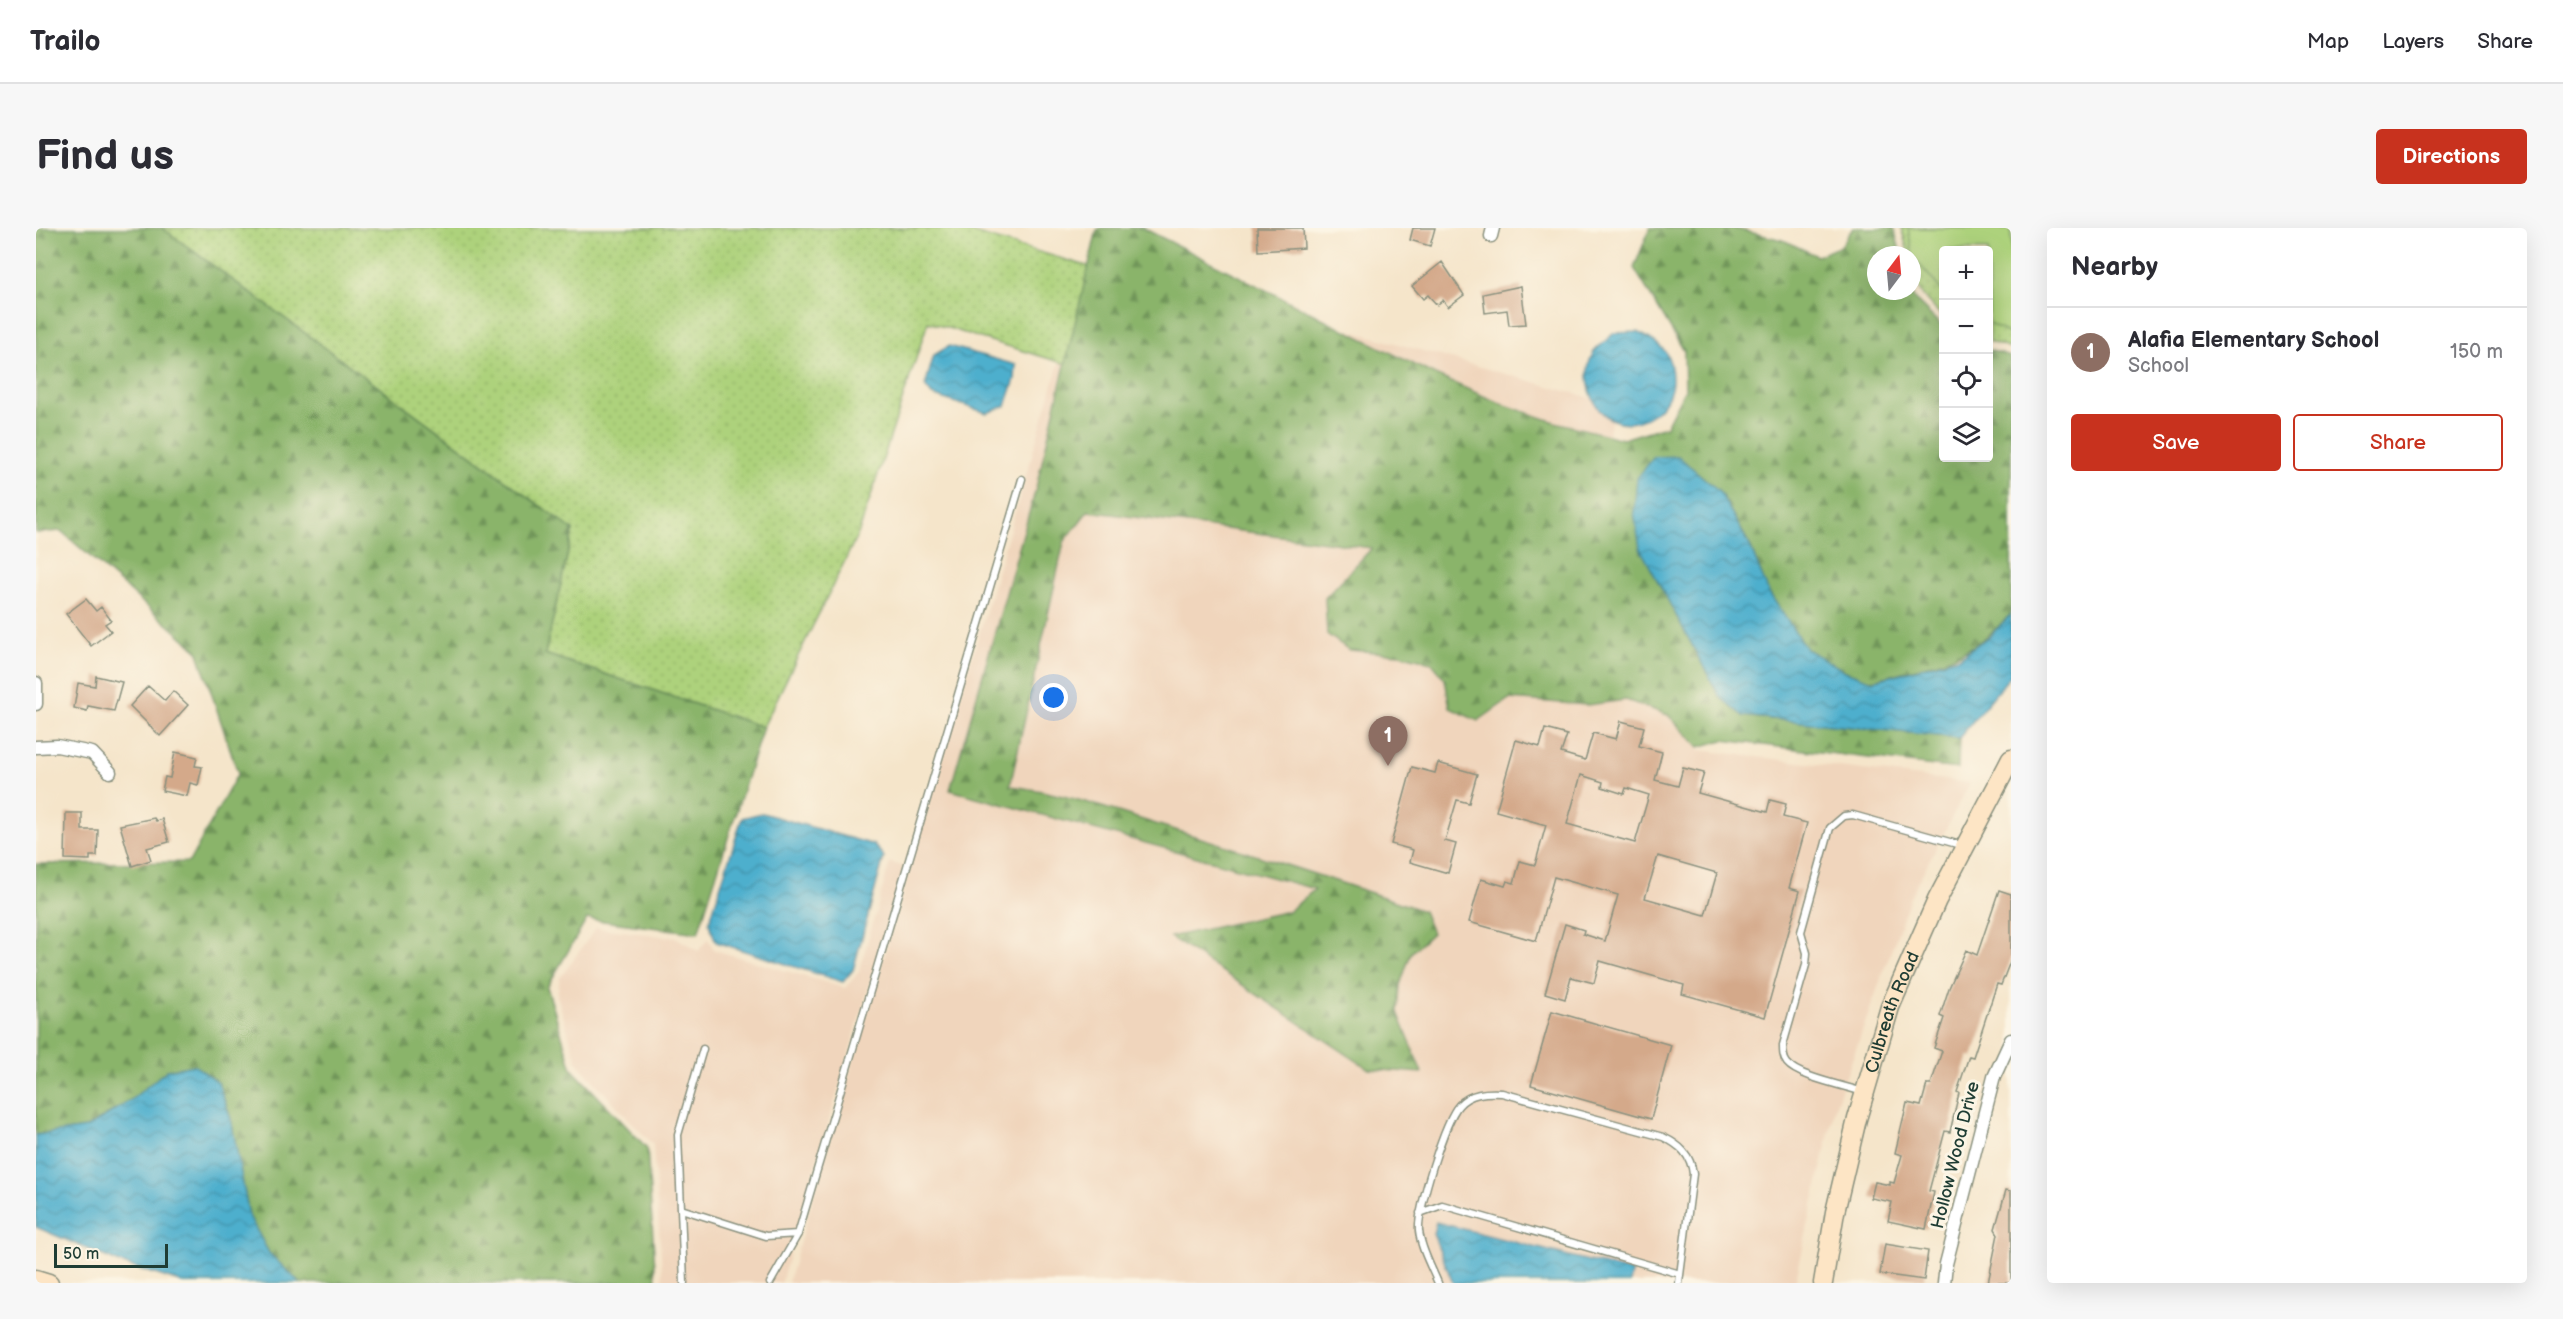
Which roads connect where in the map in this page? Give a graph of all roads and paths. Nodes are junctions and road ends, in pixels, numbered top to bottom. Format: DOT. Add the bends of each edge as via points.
graph roads {
  1 [pos="1022,479"];
  2 [pos="36,683"];
  3 [pos="36,704"];
  4 [pos="36,747"];
  5 [pos="2011,759"];
  6 [pos="110,772"];
  7 [pos="1964,846"];
  8 [pos="2011,1040"];
  9 [pos="703,1049"];
  10 [pos="1865,1092"];
  11 [pos="681,1209"];
  12 [pos="1420,1213"];
  13 [pos="798,1234"];
  14 [pos="1680,1274"];
  15 [pos="36,1279"];
  16 [pos="49,1283"];
  17 [pos="684,1283"];
  18 [pos="771,1283"];
  19 [pos="1438,1283"];
  20 [pos="1679,1283"];
  21 [pos="1823,1283"];
  22 [pos="1944,1283"];
  1 -- 13 [label="lane"];
  2 -- 3 [label="street"];
  4 -- 6 [label="street" via="57,746 92,753"];
  5 -- 7 [label="street, Culbreath Road"];
  7 -- 10 [label="street, Culbreath Road" via="1890,1007"];
  7 -- 10 [label="lane" via="1853,815 1835,821 1830,828 1801,932 1806,965 1783,1055 1799,1071"];
  8 -- 22 [label="street, Hollow Wood Drive" via="1994,1077"];
  9 -- 11 [label="lane" via="678,1135"];
  10 -- 21 [label="street, Culbreath Road" via="1835,1212"];
  11 -- 13 [label="lane" via="765,1236"];
  11 -- 17 [label="lane"];
  12 -- 14 [label="lane" via="1442,1205"];
  12 -- 14 [label="lane" via="1451,1116 1476,1094 1502,1093 1663,1137 1683,1150 1693,1174"];
  12 -- 19 [label="lane" via="1420,1238"];
  13 -- 18 [label="lane"];
  14 -- 20 [label="lane"];
  15 -- 16 [label="street"];
}
